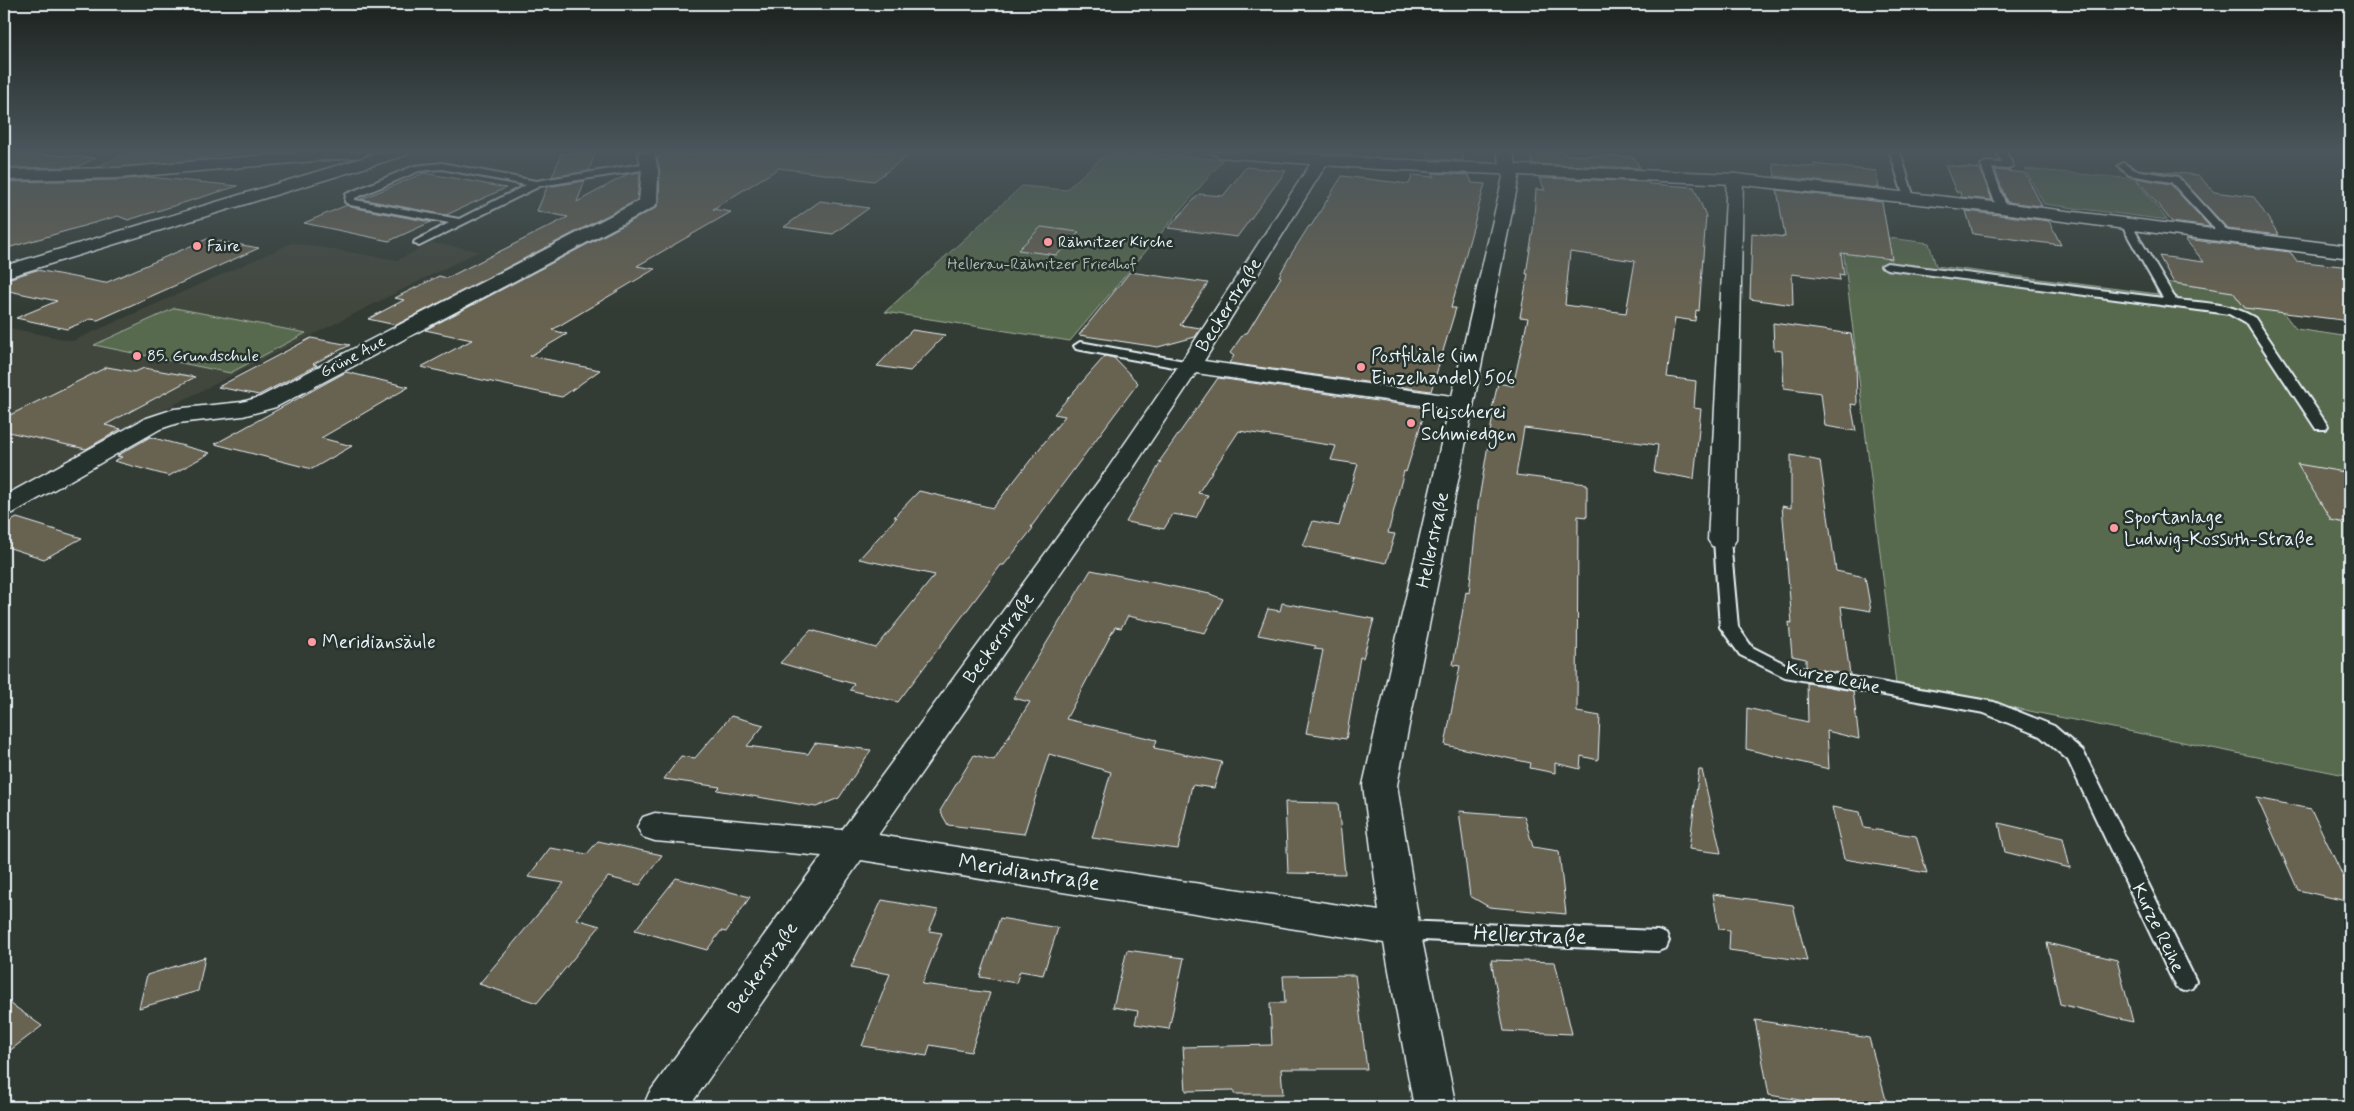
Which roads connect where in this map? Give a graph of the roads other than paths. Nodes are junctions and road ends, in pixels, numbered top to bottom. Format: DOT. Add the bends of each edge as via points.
graph roads {
  1 [pos="231,204"];
  2 [pos="360,204"];
  3 [pos="496,204"];
  4 [pos="646,204"];
  5 [pos="1293,204"];
  6 [pos="1500,204"];
  7 [pos="1733,204"];
  8 [pos="1963,204"];
  9 [pos="2000,204"];
  10 [pos="2197,204"];
  11 [pos="2002,208"];
  12 [pos="459,222"];
  13 [pos="2126,224"];
  14 [pos="2228,237"];
  15 [pos="419,243"];
  16 [pos="2350,252"];
  17 [pos="1887,266"];
  18 [pos="4,272"];
  19 [pos="2172,303"];
  20 [pos="1080,346"];
  21 [pos="1190,366"];
  22 [pos="1462,404"];
  23 [pos="2321,426"];
  24 [pos="4,507"];
  25 [pos="1722,540"];
  26 [pos="655,827"];
  27 [pos="850,845"];
  28 [pos="1401,930"];
  29 [pos="1658,941"];
  30 [pos="2184,981"];
  31 [pos="664,1107"];
  32 [pos="1435,1107"];
  1 -- 18 [label="street"];
  2 -- 12 [label="lane"];
  3 -- 12 [label="lane"];
  4 -- 24 [label="street, Grüne Aue" via="268,402 242,410 174,416 152,424"];
  5 -- 21 [label="street, Beckerstraße"];
  6 -- 22 [label="street, Hellerstraße"];
  7 -- 25 [label="street, Kurze Reihe"];
  8 -- 11 [label="street"];
  9 -- 11 [label="lane"];
  10 -- 14 [label="lane"];
  11 -- 13 [label="street"];
  12 -- 15 [label="lane"];
  13 -- 14 [label="street"];
  13 -- 19 [label="lane"];
  14 -- 16 [label="street"];
  17 -- 19 [label="lane"];
  19 -- 23 [label="lane" via="2228,310 2251,321"];
  20 -- 21 [label="lane"];
  21 -- 22 [label="street"];
  21 -- 27 [label="street, Beckerstraße" via="1115,476"];
  22 -- 28 [label="street, Hellerstraße" via="1380,785"];
  25 -- 30 [label="lane, Kurze Reihe" via="1729,627 1746,651 1785,670 1986,707 2047,731 2076,756"];
  26 -- 27 [label="street, Meridianstraße"];
  27 -- 28 [label="street, Meridianstraße"];
  27 -- 31 [label="street, Beckerstraße"];
  28 -- 29 [label="lane, Hellerstraße"];
  28 -- 32 [label="street, Hellerstraße"];
}
